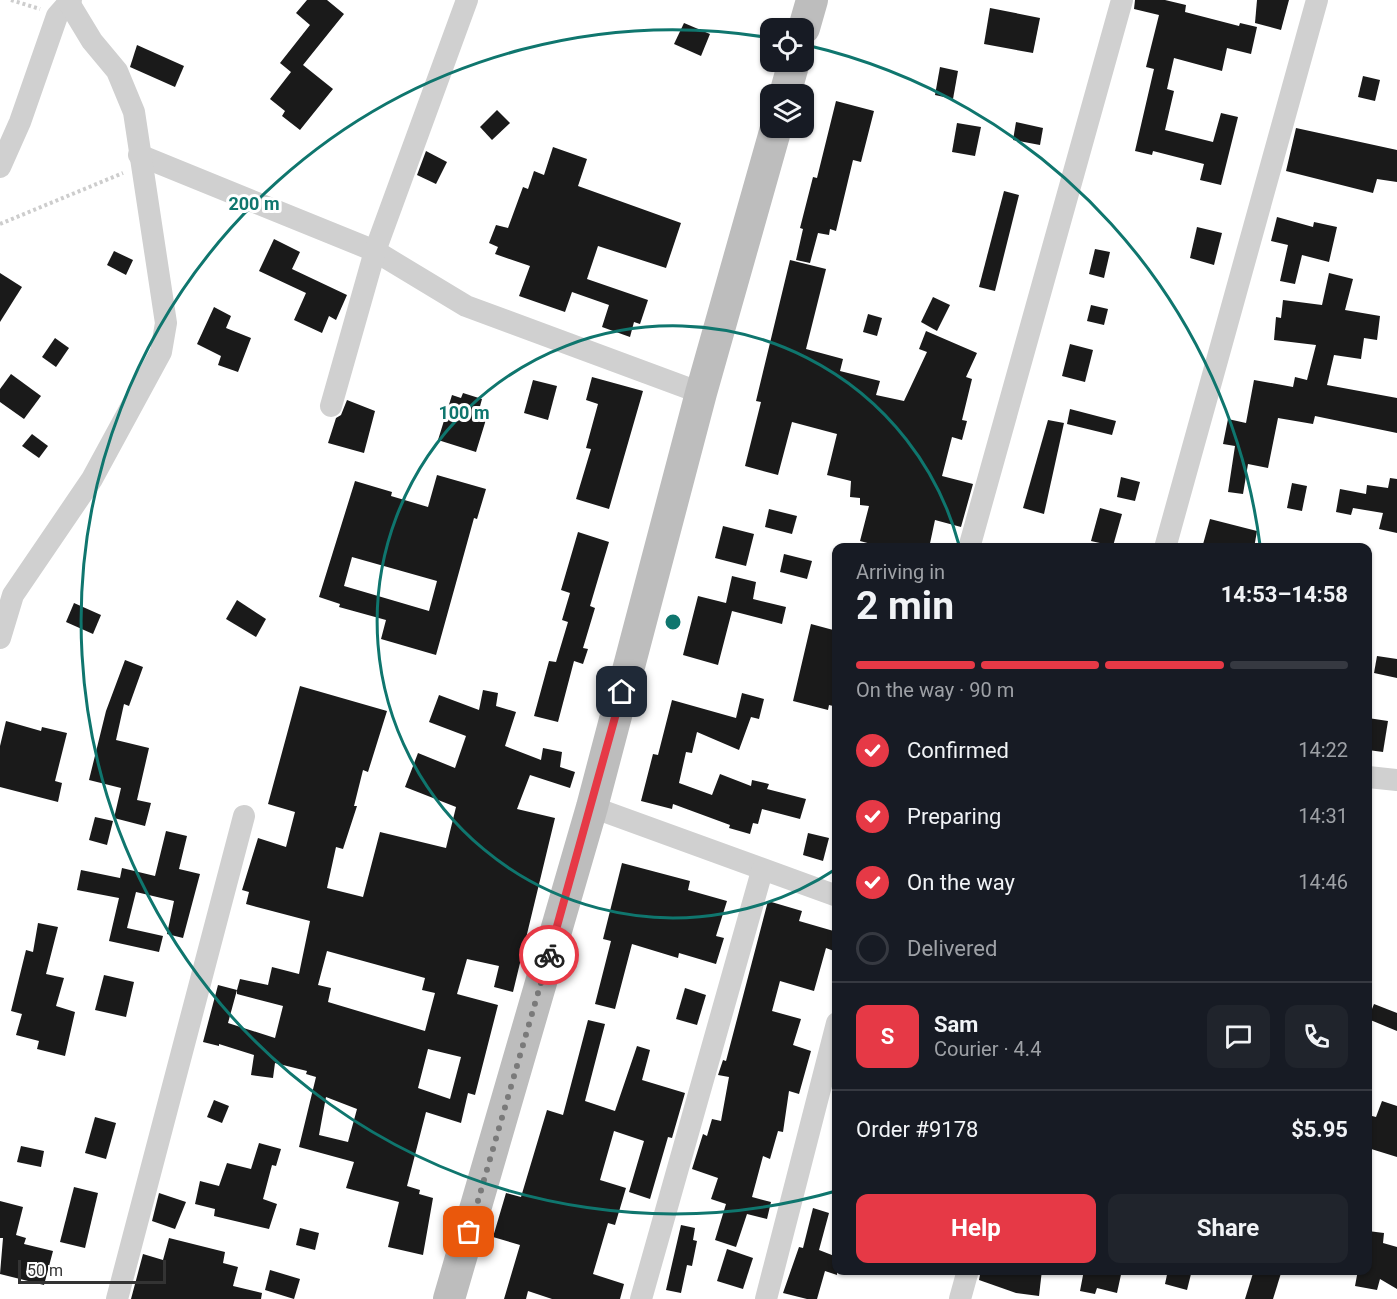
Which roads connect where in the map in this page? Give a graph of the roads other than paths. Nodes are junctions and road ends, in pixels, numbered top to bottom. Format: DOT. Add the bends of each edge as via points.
graph roads {
  1 [pos="467,0"];
  2 [pos="812,0"];
  3 [pos="1122,0"];
  4 [pos="1317,0"];
  5 [pos="66,6"];
  6 [pos="807,18"];
  7 [pos="773,138"];
  8 [pos="139,154"];
  9 [pos="0,167"];
  10 [pos="375,251"];
  11 [pos="701,393"];
  12 [pos="331,406"];
  13 [pos="970,543"];
  14 [pos="1166,543"];
  15 [pos="7,592"];
  16 [pos="0,638"];
  17 [pos="1372,777"];
  18 [pos="1397,780"];
  19 [pos="592,807"];
  20 [pos="244,816"];
  21 [pos="762,871"];
  22 [pos="832,894"];
  23 [pos="832,1042"];
  24 [pos="967,1275"];
  25 [pos="117,1299"];
  26 [pos="449,1299"];
  27 [pos="641,1299"];
  28 [pos="766,1299"];
  29 [pos="960,1299"];
  1 -- 10 [label="street"];
  2 -- 6 [label="main road"];
  3 -- 13 [label="street"];
  4 -- 14 [label="street"];
  5 -- 8 [label="street" via="117,71 134,112"];
  5 -- 9 [label="street"];
  7 -- 11 [label="main road"];
  8 -- 10 [label="street"];
  8 -- 15 [label="street" via="166,323 161,352 92,479"];
  10 -- 11 [label="street" via="466,306"];
  10 -- 12 [label="street"];
  11 -- 19 [label="main road"];
  15 -- 16 [label="street"];
  17 -- 18 [label="street"];
  19 -- 21 [label="street"];
  19 -- 26 [label="main road"];
  20 -- 25 [label="street"];
  21 -- 22 [label="street"];
  21 -- 27 [label="street"];
  23 -- 28 [label="street"];
  24 -- 29 [label="street"];
}
